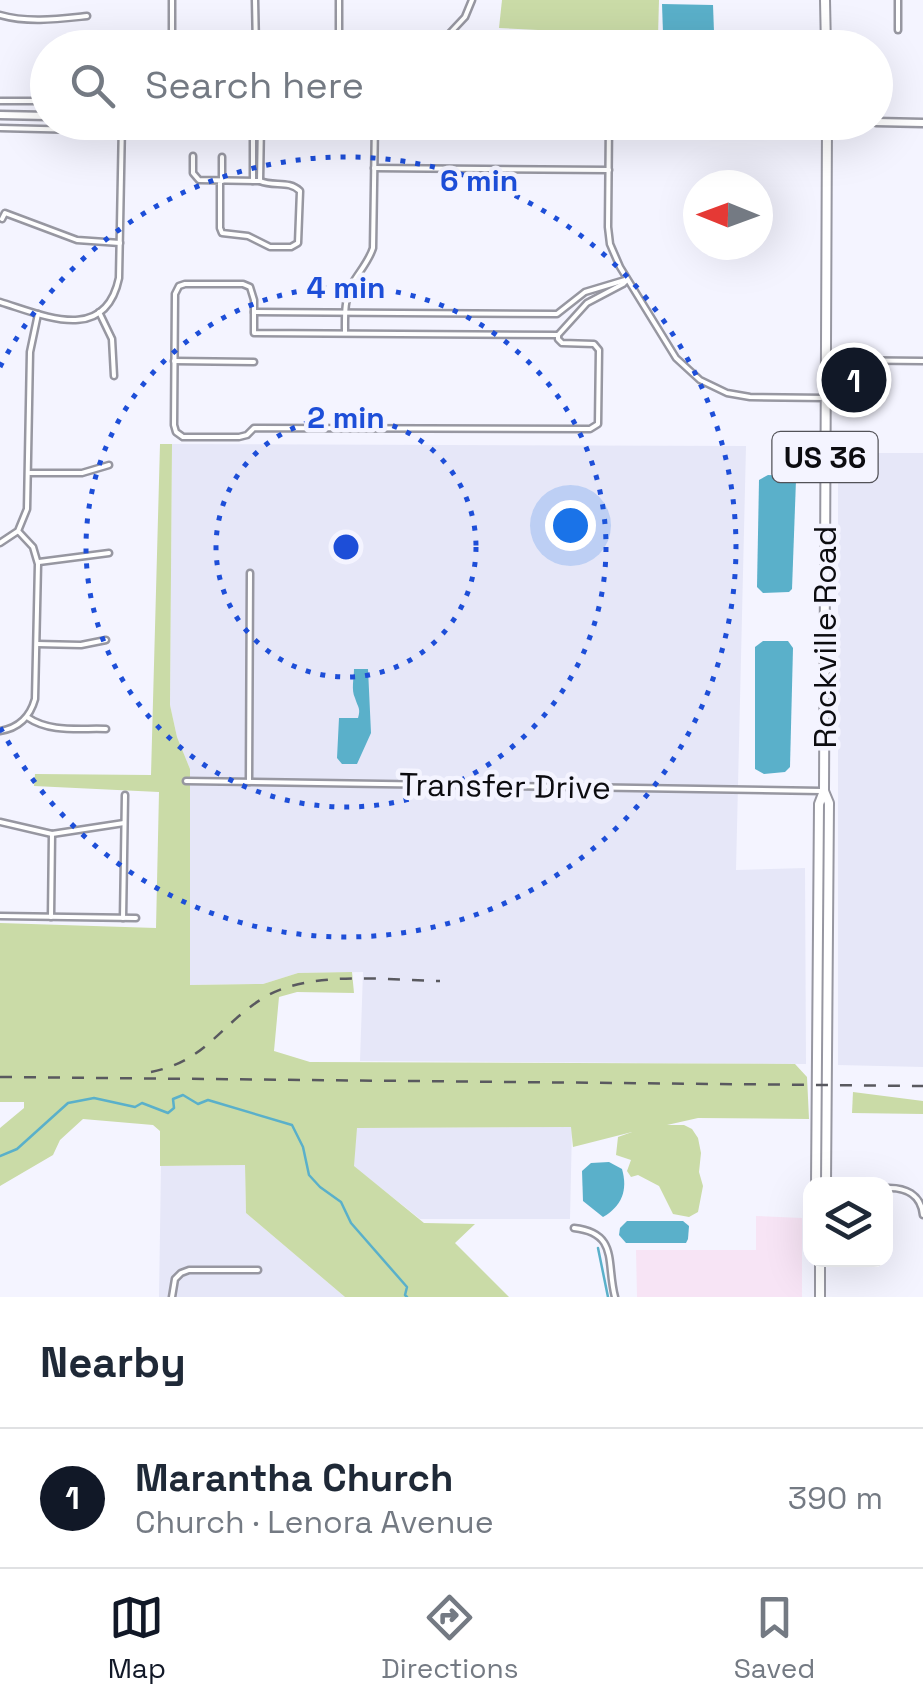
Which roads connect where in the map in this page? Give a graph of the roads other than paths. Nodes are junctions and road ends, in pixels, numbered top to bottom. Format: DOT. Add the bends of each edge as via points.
graph roads {
  1 [pos="172,0"];
  2 [pos="255,0"];
  3 [pos="338,0"];
  4 [pos="472,0"];
  5 [pos="825,0"];
  6 [pos="898,0"];
  7 [pos="0,15"];
  8 [pos="87,16"];
  9 [pos="172,30"];
  10 [pos="256,30"];
  11 [pos="339,30"];
  12 [pos="453,30"];
  13 [pos="826,30"];
  14 [pos="898,30"];
  15 [pos="0,101"];
  16 [pos="30,102"];
  17 [pos="0,115"];
  18 [pos="30,116"];
  19 [pos="893,123"];
  20 [pos="923,124"];
  21 [pos="0,128"];
  22 [pos="30,128"];
  23 [pos="122,140"];
  24 [pos="253,140"];
  25 [pos="261,140"];
  26 [pos="375,140"];
  27 [pos="609,140"];
  28 [pos="826,140"];
  29 [pos="193,156"];
  30 [pos="222,157"];
  31 [pos="374,168"];
  32 [pos="609,170"];
  33 [pos="221,181"];
  34 [pos="253,181"];
  35 [pos="260,181"];
  36 [pos="2,219"];
  37 [pos="120,243"];
  38 [pos="628,280"];
  39 [pos="0,302"];
  40 [pos="99,312"];
  41 [pos="254,312"];
  42 [pos="345,312"];
  43 [pos="38,314"];
  44 [pos="344,334"];
  45 [pos="558,335"];
  46 [pos="826,360"];
  47 [pos="174,361"];
  48 [pos="254,362"];
  49 [pos="923,362"];
  50 [pos="114,376"];
  51 [pos="826,398"];
  52 [pos="109,465"];
  53 [pos="28,472"];
  54 [pos="18,531"];
  55 [pos="0,544"];
  56 [pos="109,553"];
  57 [pos="37,562"];
  58 [pos="250,573"];
  59 [pos="106,640"];
  60 [pos="36,644"];
  61 [pos="27,717"];
  62 [pos="106,729"];
  63 [pos="0,731"];
  64 [pos="186,780"];
  65 [pos="250,782"];
  66 [pos="824,791"];
  67 [pos="125,795"];
  68 [pos="0,822"];
  69 [pos="124,822"];
  70 [pos="52,834"];
  71 [pos="0,916"];
  72 [pos="51,917"];
  73 [pos="123,918"];
  74 [pos="136,918"];
  75 [pos="816,1177"];
  76 [pos="826,1177"];
  77 [pos="893,1189"];
  78 [pos="923,1215"];
  79 [pos="574,1228"];
  80 [pos="820,1267"];
  81 [pos="258,1270"];
  82 [pos="172,1297"];
  83 [pos="615,1297"];
  84 [pos="820,1297"];
  1 -- 9 [label="street"];
  2 -- 10 [label="street"];
  3 -- 11 [label="street"];
  4 -- 12 [label="street"];
  5 -- 13 [label="main road"];
  6 -- 14 [label="street"];
  7 -- 8 [label="street"];
  15 -- 16 [label="street"];
  17 -- 18 [label="main road"];
  19 -- 20 [label="main road"];
  21 -- 22 [label="street"];
  23 -- 37 [label="street"];
  24 -- 34 [label="street"];
  25 -- 35 [label="street"];
  26 -- 31 [label="street"];
  27 -- 32 [label="street"];
  28 -- 46 [label="main road, Rockville Road / US 36"];
  29 -- 33 [label="street" via="195,178"];
  30 -- 33 [label="street"];
  31 -- 32 [label="street"];
  31 -- 42 [label="street" via="373,248 350,287"];
  32 -- 38 [label="street" via="610,244"];
  33 -- 34 [label="street"];
  33 -- 35 [label="street" via="222,233 290,248 298,242 300,191"];
  34 -- 35 [label="street"];
  36 -- 37 [label="street" via="4,214 78,240"];
  37 -- 40 [label="street" via="118,286"];
  38 -- 42 [label="street" via="585,292 557,314"];
  38 -- 45 [label="street" via="587,302"];
  38 -- 51 [label="street" via="678,360 706,384 742,396"];
  39 -- 43 [label="street"];
  40 -- 43 [label="street" via="73,322"];
  40 -- 50 [label="street" via="112,339"];
  41 -- 42 [label="street"];
  41 -- 44 [label="street" via="254,333"];
  41 -- 47 [label="street" via="253,291 242,284 179,286"];
  42 -- 44 [label="street"];
  43 -- 53 [label="street" via="30,352"];
  44 -- 45 [label="street"];
  45 -- 47 [label="street" via="562,343 591,343 599,350 597,425 590,429 254,428 238,438 186,438 174,425"];
  46 -- 49 [label="street"];
  46 -- 51 [label="main road, Rockville Road / US 36"];
  47 -- 48 [label="street"];
  51 -- 66 [label="main road, Rockville Road / US 36"];
  52 -- 53 [label="street" via="86,473"];
  53 -- 54 [label="street" via="26,514"];
  54 -- 55 [label="street"];
  54 -- 57 [label="street"];
  56 -- 57 [label="street"];
  57 -- 60 [label="street"];
  58 -- 65 [label="street"];
  59 -- 60 [label="street"];
  60 -- 61 [label="street" via="35,699"];
  61 -- 62 [label="street" via="49,728"];
  61 -- 63 [label="street"];
  64 -- 65 [label="street, Transfer Drive"];
  65 -- 66 [label="street, Transfer Drive"];
  66 -- 75 [label="main road, Rockville Road / US 36" via="818,804"];
  66 -- 76 [label="main road, Rockville Road / US 36"];
  67 -- 69 [label="street"];
  68 -- 70 [label="street"];
  69 -- 70 [label="street"];
  69 -- 73 [label="street"];
  70 -- 72 [label="street"];
  71 -- 72 [label="street"];
  72 -- 73 [label="street"];
  73 -- 74 [label="street"];
  77 -- 78 [label="street" via="914,1194"];
  79 -- 83 [label="street" via="598,1234 606,1244"];
  80 -- 84 [label="main road"];
  81 -- 82 [label="street" via="186,1270 175,1279"];
}
